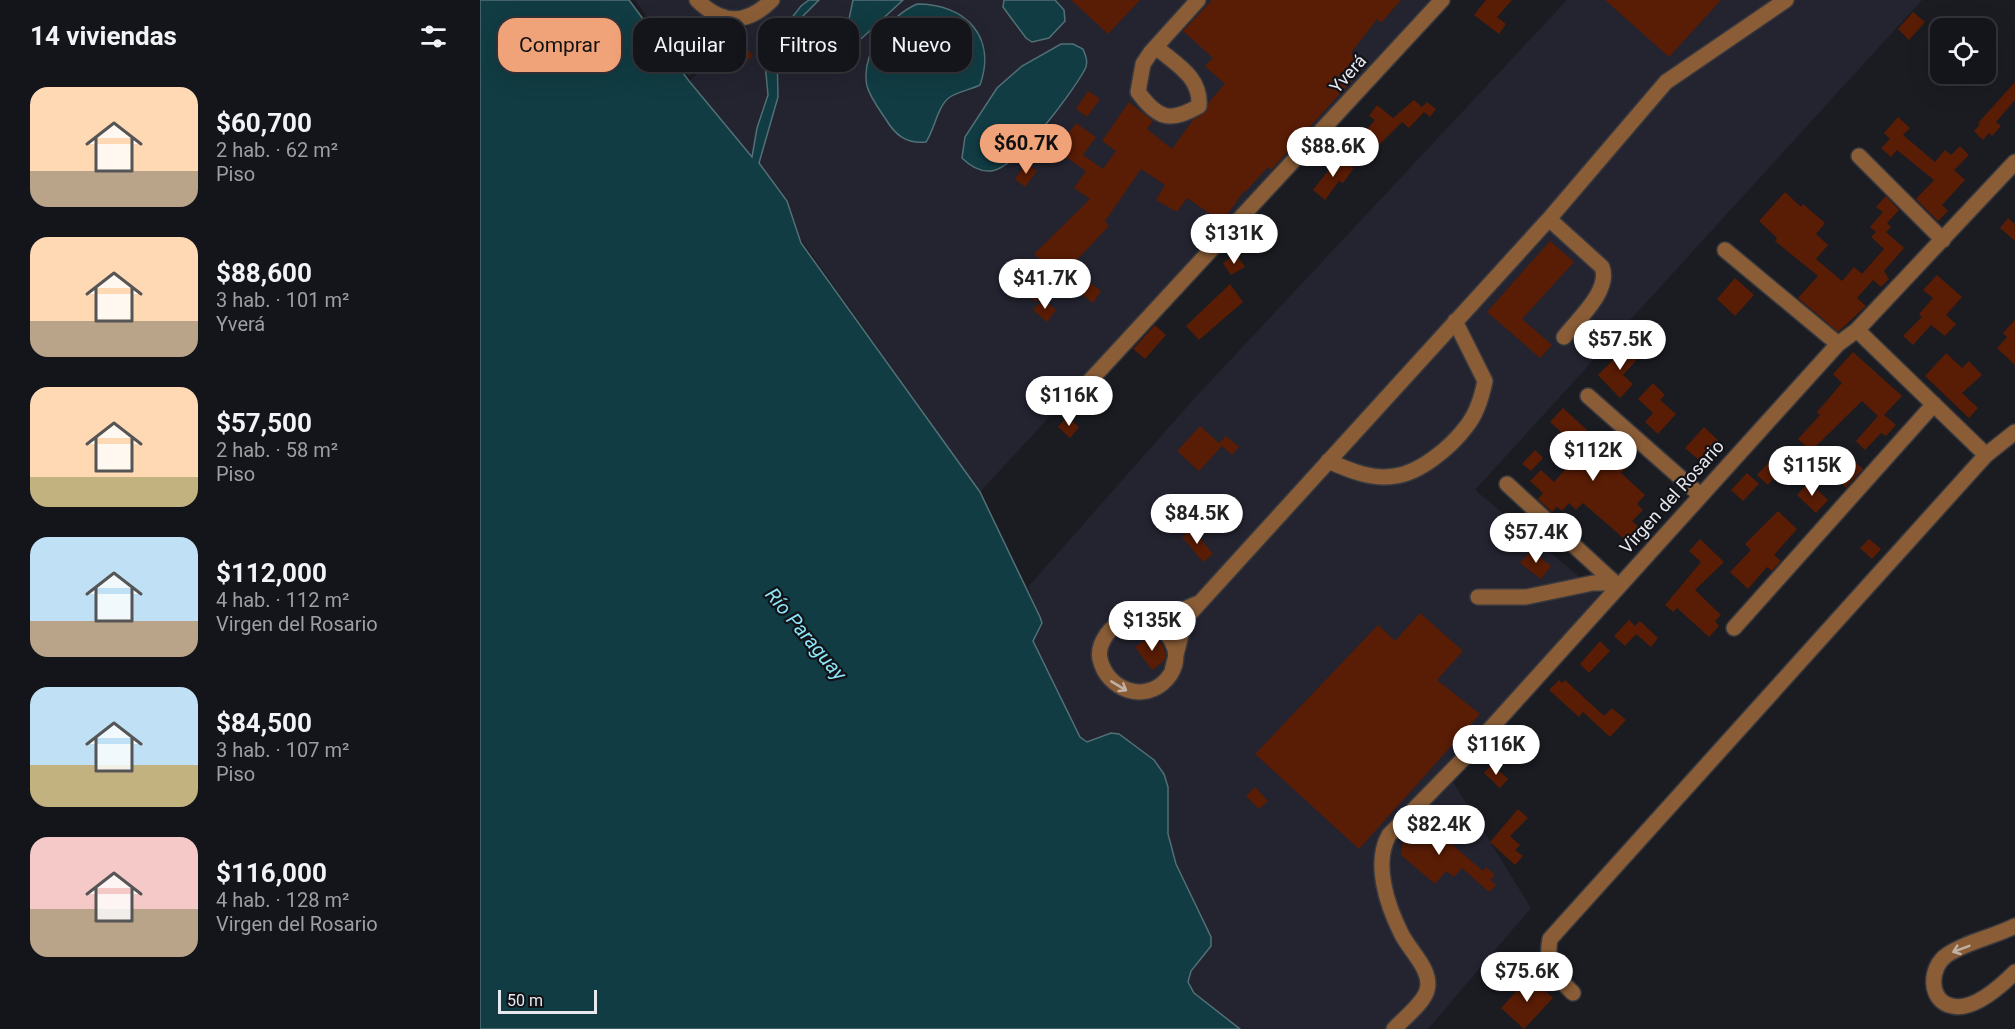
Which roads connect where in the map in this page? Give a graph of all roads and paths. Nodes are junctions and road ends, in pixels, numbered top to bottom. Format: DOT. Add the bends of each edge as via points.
graph roads {
  1 [pos="697,0"];
  2 [pos="772,0"];
  3 [pos="1198,0"];
  4 [pos="1442,0"];
  5 [pos="1786,0"];
  6 [pos="1158,48"];
  7 [pos="1860,156"];
  8 [pos="2015,162"];
  9 [pos="1548,219"];
  10 [pos="1942,240"];
  11 [pos="1725,250"];
  12 [pos="1455,321"];
  13 [pos="1857,330"];
  14 [pos="1564,337"];
  15 [pos="1838,344"];
  16 [pos="1085,386"];
  17 [pos="1588,396"];
  18 [pos="1934,404"];
  19 [pos="2015,432"];
  20 [pos="1986,455"];
  21 [pos="1328,461"];
  22 [pos="1507,484"];
  23 [pos="1699,494"];
  24 [pos="1617,585"];
  25 [pos="1478,597"];
  26 [pos="1199,603"];
  27 [pos="1140,617"];
  28 [pos="1734,628"];
  29 [pos="1172,670"];
  30 [pos="2015,926"];
  31 [pos="2015,972"];
  32 [pos="1573,993"];
  33 [pos="1394,1029"];
  1 -- 2 [label="street" via="710,13 723,18 747,18"];
  3 -- 6 [label="street"];
  4 -- 16 [label="street, Yverá"];
  5 -- 9 [label="street" via="1666,82"];
  6 -- 6 [label="street" via="1143,64 1138,92 1146,104 1174,118 1198,106 1200,94 1188,72"];
  7 -- 10 [label="street"];
  8 -- 10 [label="street, Virgen del Rosario"];
  9 -- 12 [label="street"];
  9 -- 14 [label="street" via="1602,267 1605,275 1603,286"];
  10 -- 13 [label="street, Virgen del Rosario"];
  11 -- 15 [label="street"];
  12 -- 21 [label="street"];
  12 -- 21 [label="street" via="1485,381 1467,427 1414,470 1395,476 1357,473"];
  13 -- 15 [label="street, Virgen del Rosario"];
  13 -- 18 [label="street"];
  15 -- 23 [label="street, Virgen del Rosario"];
  17 -- 23 [label="street"];
  18 -- 20 [label="street"];
  18 -- 28 [label="street"];
  19 -- 20 [label="street"];
  20 -- 32 [label="street" via="1550,939 1547,955 1552,972"];
  21 -- 26 [label="street"];
  22 -- 24 [label="street"];
  23 -- 24 [label="street, Virgen del Rosario"];
  24 -- 25 [label="street" via="1593,583 1526,597"];
  24 -- 33 [label="street, Virgen del Rosario" via="1383,845 1380,860 1388,895 1401,933 1420,961 1428,983 1427,993"];
  26 -- 27 [label="street" via="1167,615"];
  26 -- 29 [label="street" via="1185,619"];
  27 -- 29 [label="street" via="1155,621 1168,632 1176,652"];
  27 -- 29 [label="street, one-way" via="1113,626 1102,641 1100,657 1106,676 1116,686 1136,692 1154,689"];
  30 -- 31 [label="street, one-way" via="1948,954 1938,963 1934,988 1941,1001 1953,1006 1968,1004"];
}
